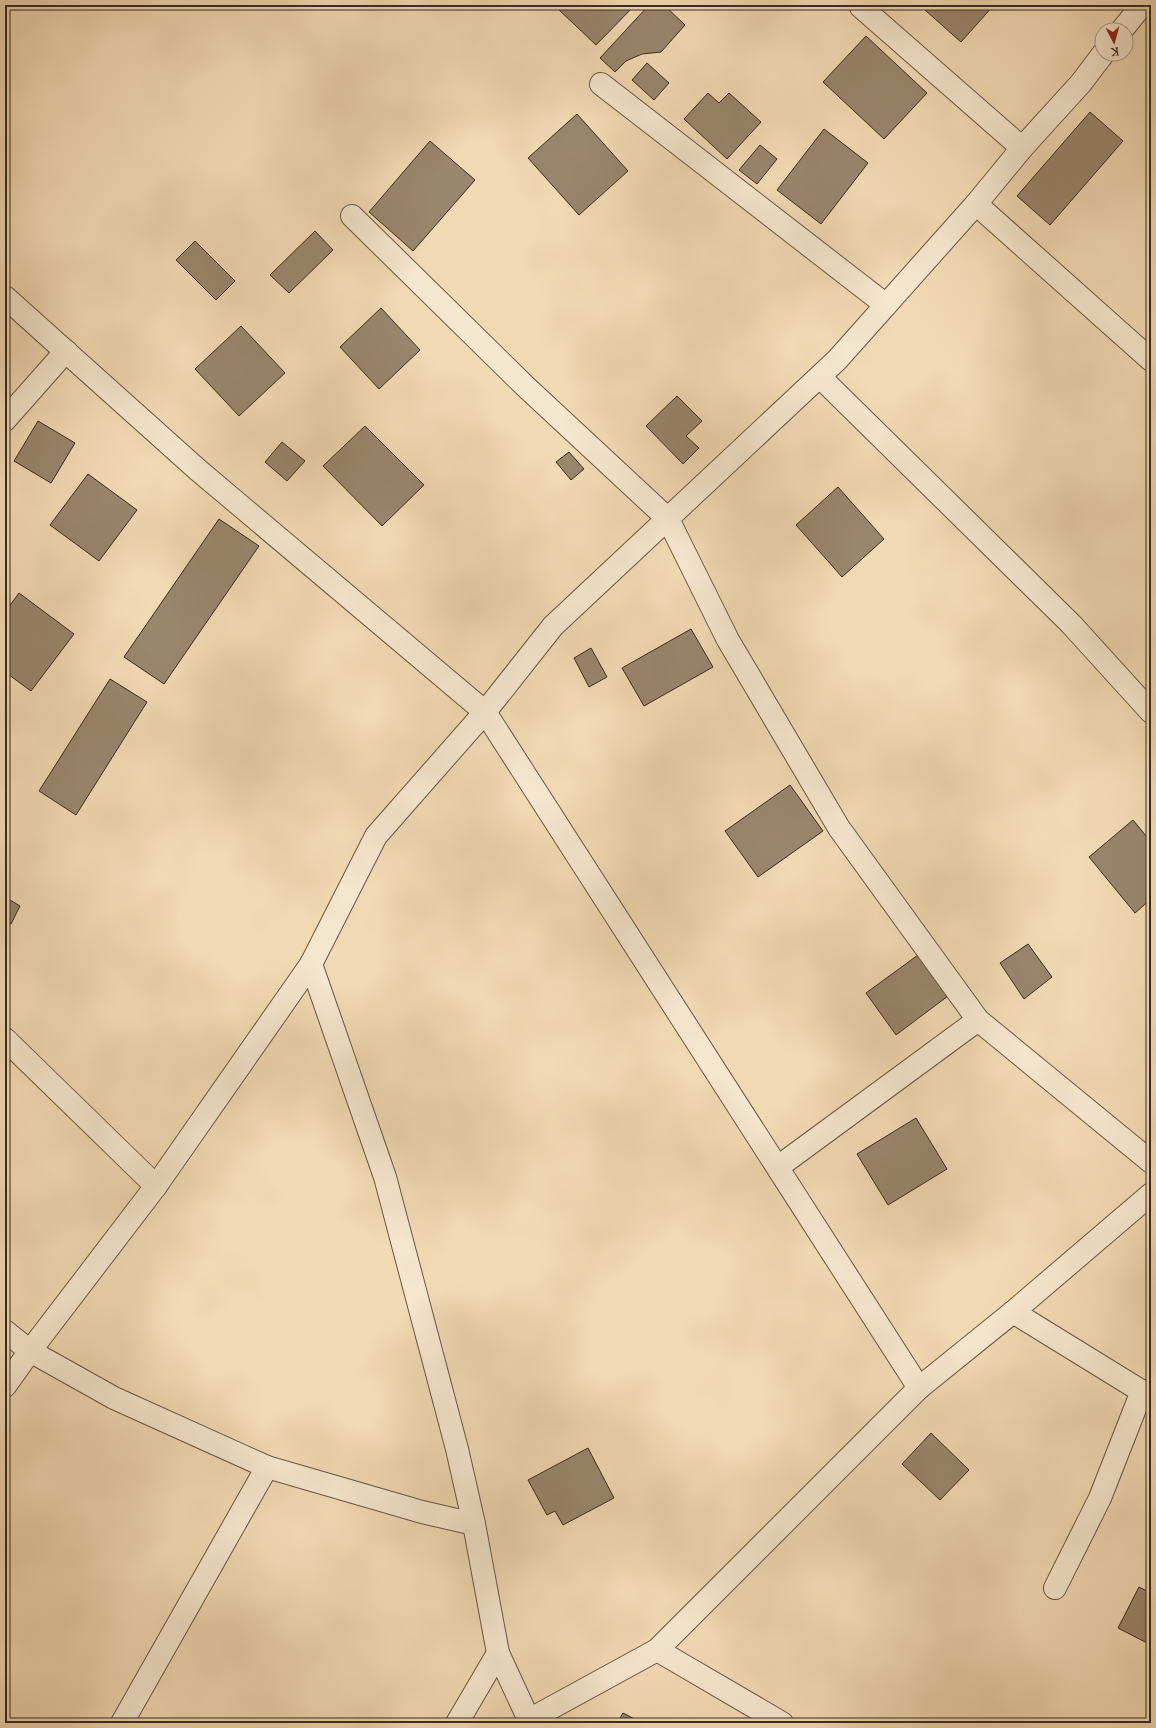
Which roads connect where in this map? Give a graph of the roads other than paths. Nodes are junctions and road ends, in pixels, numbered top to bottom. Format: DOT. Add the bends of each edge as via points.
graph roads {
  1 [pos="1142,5"];
  2 [pos="861,7"];
  3 [pos="1128,22"];
  4 [pos="1098,62"];
  5 [pos="601,84"];
  6 [pos="1022,148"];
  7 [pos="976,204"];
  8 [pos="352,216"];
  9 [pos="5,297"];
  10 [pos="886,305"];
  11 [pos="66,351"];
  12 [pos="1151,360"];
  13 [pos="820,377"];
  14 [pos="5,420"];
  15 [pos="668,519"];
  16 [pos="485,712"];
  17 [pos="1151,712"];
  18 [pos="311,964"];
  19 [pos="978,1020"];
  20 [pos="5,1039"];
  21 [pos="1151,1162"];
  22 [pos="778,1167"];
  23 [pos="156,1186"];
  24 [pos="1151,1194"];
  25 [pos="1013,1312"];
  26 [pos="5,1331"];
  27 [pos="30,1351"];
  28 [pos="5,1386"];
  29 [pos="919,1388"];
  30 [pos="1146,1394"];
  31 [pos="267,1468"];
  32 [pos="474,1524"];
  33 [pos="1055,1588"];
  34 [pos="657,1650"];
  35 [pos="498,1653"];
  36 [pos="529,1721"];
  37 [pos="122,1723"];
  38 [pos="457,1723"];
  39 [pos="782,1723"];
  1 -- 3 [label="street"];
  2 -- 6 [label="street"];
  4 -- 6 [label="street"];
  5 -- 10 [label="street"];
  6 -- 7 [label="street"];
  7 -- 10 [label="street"];
  7 -- 12 [label="street"];
  8 -- 15 [label="street" via="525,386"];
  9 -- 11 [label="street"];
  10 -- 13 [label="street"];
  11 -- 14 [label="street"];
  11 -- 16 [label="street" via="198,470"];
  13 -- 15 [label="street"];
  13 -- 17 [label="street" via="1071,624"];
  15 -- 16 [label="street" via="553,626"];
  15 -- 19 [label="street" via="728,640 839,828"];
  16 -- 18 [label="street" via="376,836"];
  16 -- 22 [label="street"];
  18 -- 23 [label="street"];
  18 -- 32 [label="street" via="385,1178"];
  19 -- 21 [label="street"];
  19 -- 22 [label="street"];
  20 -- 23 [label="street"];
  22 -- 29 [label="street"];
  23 -- 27 [label="street"];
  24 -- 25 [label="street"];
  25 -- 29 [label="street"];
  25 -- 30 [label="street"];
  26 -- 27 [label="street"];
  27 -- 28 [label="street"];
  27 -- 31 [label="street" via="114,1398"];
  29 -- 34 [label="street"];
  30 -- 33 [label="street" via="1100,1498"];
  31 -- 32 [label="street"];
  31 -- 37 [label="street"];
  32 -- 35 [label="street"];
  34 -- 36 [label="street"];
  34 -- 39 [label="street"];
  35 -- 36 [label="street"];
  35 -- 38 [label="street"];
}
